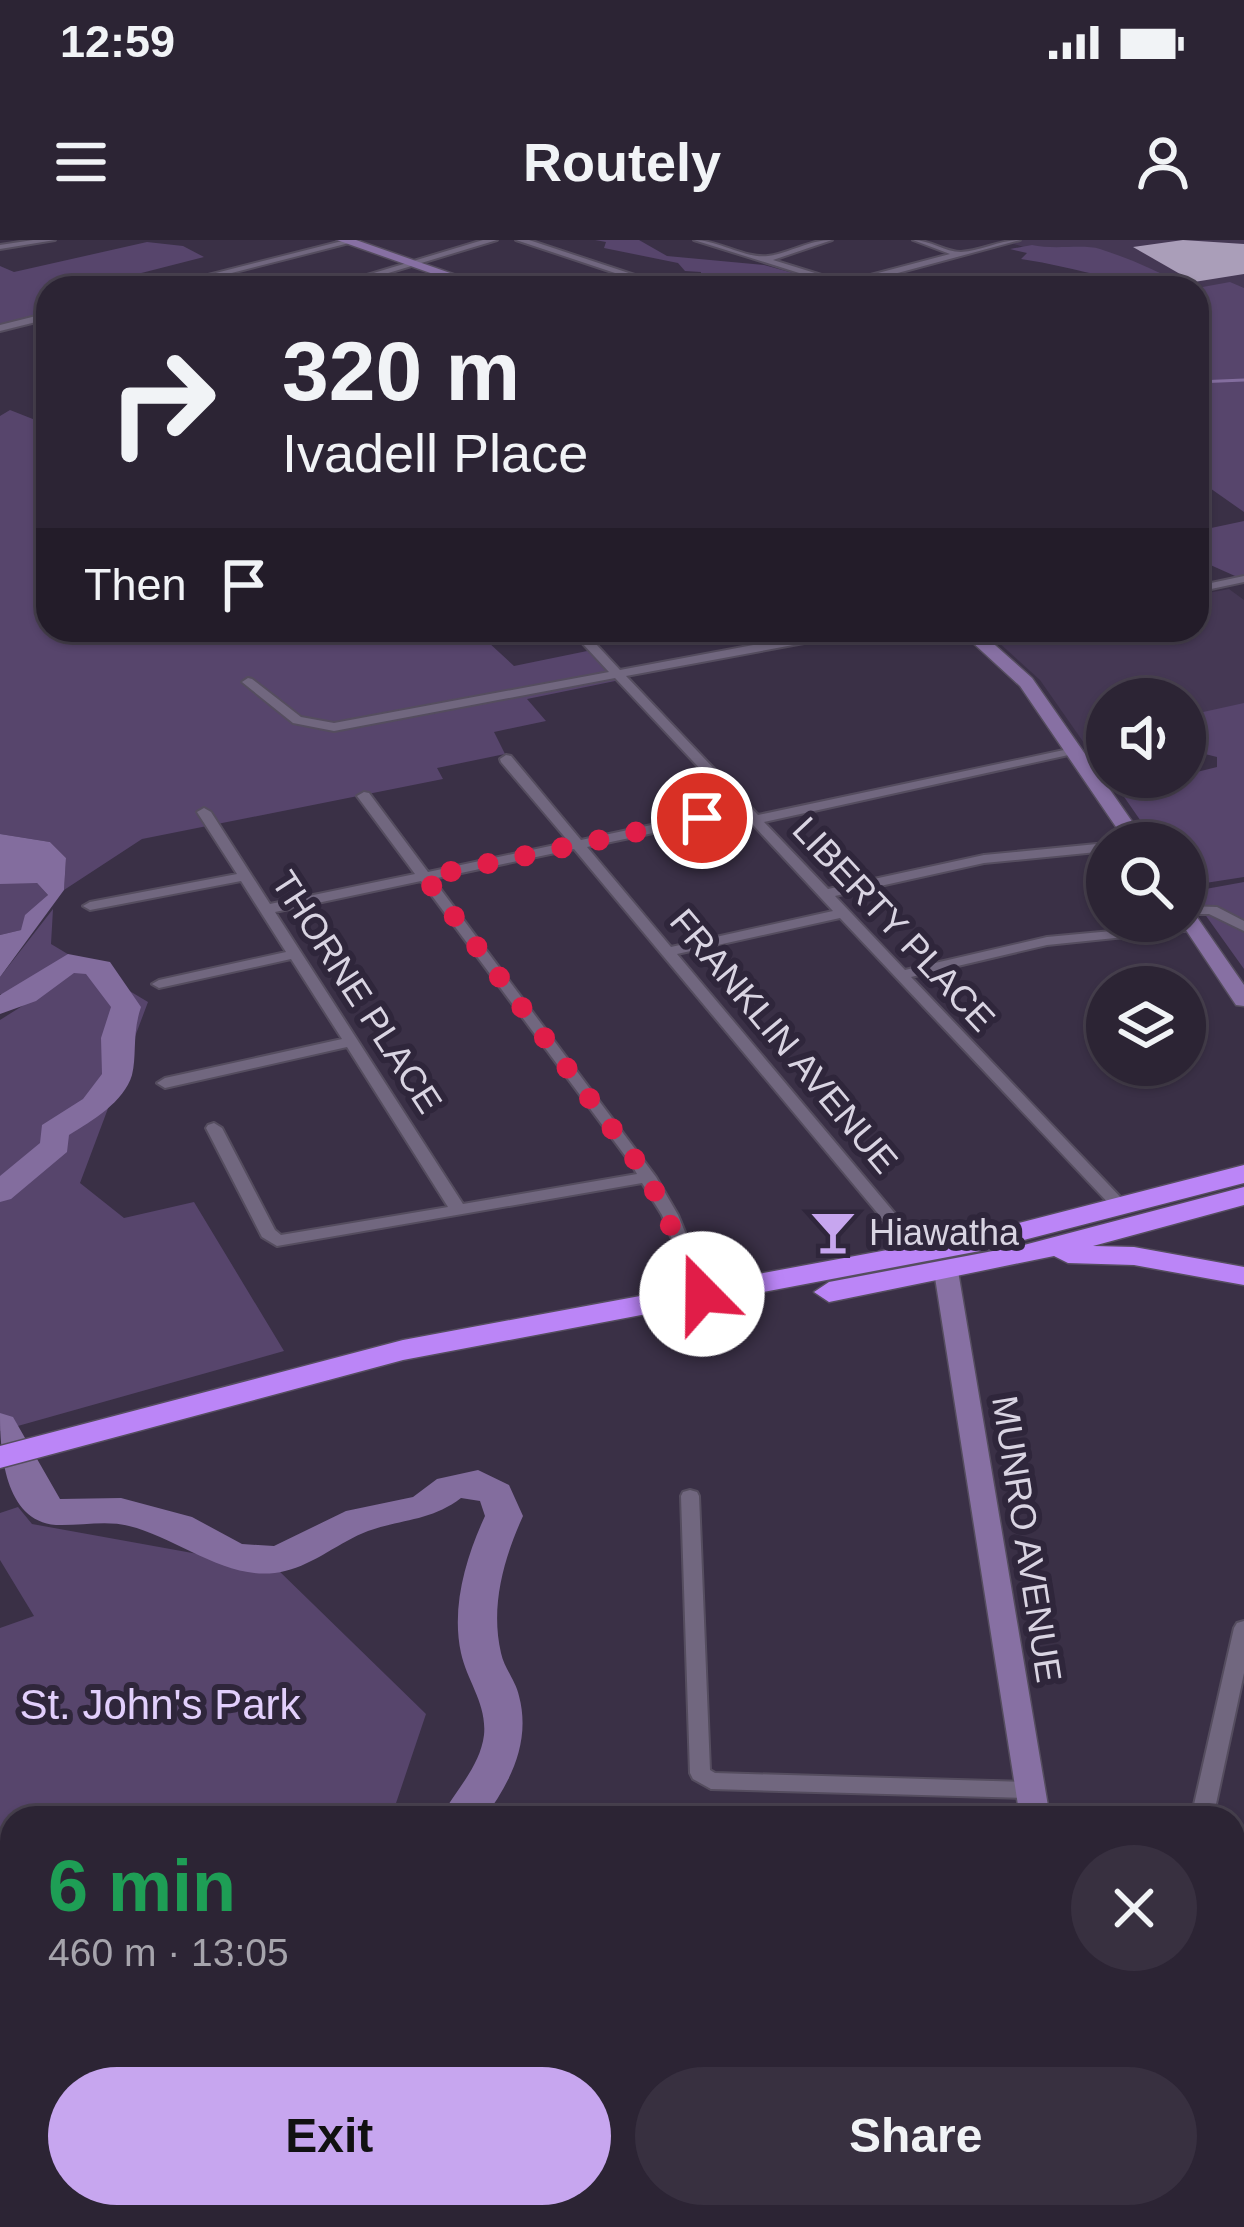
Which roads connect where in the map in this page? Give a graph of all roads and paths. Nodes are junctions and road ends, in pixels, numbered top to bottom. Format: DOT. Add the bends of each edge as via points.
graph roads {
  1 [pos="51,240"];
  2 [pos="493,240"];
  3 [pos="520,240"];
  4 [pos="698,240"];
  5 [pos="828,240"];
  6 [pos="917,240"];
  7 [pos="1016,240"];
  8 [pos="346,241"];
  9 [pos="3,247"];
  10 [pos="958,254"];
  11 [pos="763,260"];
  12 [pos="417,265"];
  13 [pos="209,276"];
  14 [pos="375,276"];
  15 [pos="450,276"];
  16 [pos="632,276"];
  17 [pos="809,276"];
  18 [pos="875,276"];
  19 [pos="36,319"];
  20 [pos="0,328"];
  21 [pos="1244,579"];
  22 [pos="1209,586"];
  23 [pos="587,642"];
  24 [pos="789,642"];
  25 [pos="988,642"];
  26 [pos="618,674"];
  27 [pos="248,682"];
  28 [pos="1073,750"];
  29 [pos="506,759"];
  30 [pos="364,796"];
  31 [pos="204,812"];
  32 [pos="748,815"];
  33 [pos="1123,822"];
  34 [pos="579,844"];
  35 [pos="1086,849"];
  36 [pos="246,876"];
  37 [pos="425,877"];
  38 [pos="823,894"];
  39 [pos="89,906"];
  40 [pos="268,910"];
  41 [pos="1206,912"];
  42 [pos="842,913"];
  43 [pos="1244,927"];
  44 [pos="1086,934"];
  45 [pos="1205,942"];
  46 [pos="669,952"];
  47 [pos="296,954"];
  48 [pos="900,975"];
  49 [pos="159,984"];
  50 [pos="1244,1000"];
  51 [pos="352,1041"];
  52 [pos="165,1083"];
  53 [pos="214,1128"];
  54 [pos="1244,1174"];
  55 [pos="648,1177"];
  56 [pos="1244,1196"];
  57 [pos="456,1206"];
  58 [pos="1120,1206"];
  59 [pos="1026,1254"];
  60 [pos="934,1263"];
  61 [pos="1244,1276"];
  62 [pos="702,1294"];
  63 [pos="0,1457"];
  64 [pos="36,1457"];
  65 [pos="0,1478"];
  66 [pos="690,1496"];
  67 [pos="1244,1628"];
  68 [pos="1033,1804"];
  69 [pos="1205,1806"];
  1 -- 9 [label="street"];
  2 -- 12 [label="street"];
  3 -- 16 [label="street"];
  4 -- 11 [label="street"];
  5 -- 11 [label="street"];
  6 -- 10 [label="street"];
  7 -- 10 [label="street"];
  8 -- 12 [label="street"];
  8 -- 13 [label="street"];
  10 -- 18 [label="street"];
  11 -- 17 [label="street"];
  12 -- 14 [label="street"];
  12 -- 15 [label="street"];
  19 -- 20 [label="street"];
  21 -- 22 [label="street"];
  23 -- 26 [label="street, LIBERTY PLACE"];
  24 -- 26 [label="street"];
  25 -- 28 [label="street"];
  26 -- 27 [label="street" via="334,727 297,720"];
  26 -- 32 [label="street, LIBERTY PLACE"];
  28 -- 32 [label="street"];
  28 -- 33 [label="street"];
  29 -- 34 [label="street, FRANKLIN AVENUE"];
  30 -- 37 [label="street"];
  31 -- 36 [label="street, THORNE PLACE"];
  32 -- 34 [label="street"];
  32 -- 38 [label="street, LIBERTY PLACE"];
  34 -- 37 [label="street"];
  34 -- 46 [label="street, FRANKLIN AVENUE"];
  35 -- 38 [label="street" via="984,859"];
  36 -- 39 [label="street"];
  36 -- 40 [label="street, THORNE PLACE"];
  37 -- 40 [label="street"];
  37 -- 55 [label="street"];
  38 -- 42 [label="street, LIBERTY PLACE"];
  40 -- 47 [label="street, THORNE PLACE"];
  41 -- 43 [label="street"];
  42 -- 46 [label="street"];
  42 -- 48 [label="street, LIBERTY PLACE"];
  44 -- 48 [label="street"];
  45 -- 50 [label="street"];
  46 -- 60 [label="street, FRANKLIN AVENUE"];
  47 -- 49 [label="street"];
  47 -- 51 [label="street, THORNE PLACE"];
  48 -- 58 [label="street, LIBERTY PLACE"];
  51 -- 52 [label="street"];
  51 -- 57 [label="street, THORNE PLACE"];
  53 -- 57 [label="street" via="277,1240"];
  54 -- 58 [label="highway"];
  55 -- 57 [label="street"];
  55 -- 62 [label="street"];
  56 -- 59 [label="highway"];
  58 -- 60 [label="highway"];
  59 -- 60 [label="highway"];
  59 -- 61 [label="highway" via="1134,1256"];
  60 -- 62 [label="highway"];
  60 -- 64 [label="highway" via="460,1357"];
  60 -- 68 [label="street, MUNRO AVENUE"];
  62 -- 64 [label="highway" via="382,1355"];
  63 -- 64 [label="highway"];
  64 -- 65 [label="highway"];
  66 -- 68 [label="street" via="700,1772 711,1781"];
  67 -- 69 [label="street"];
}
